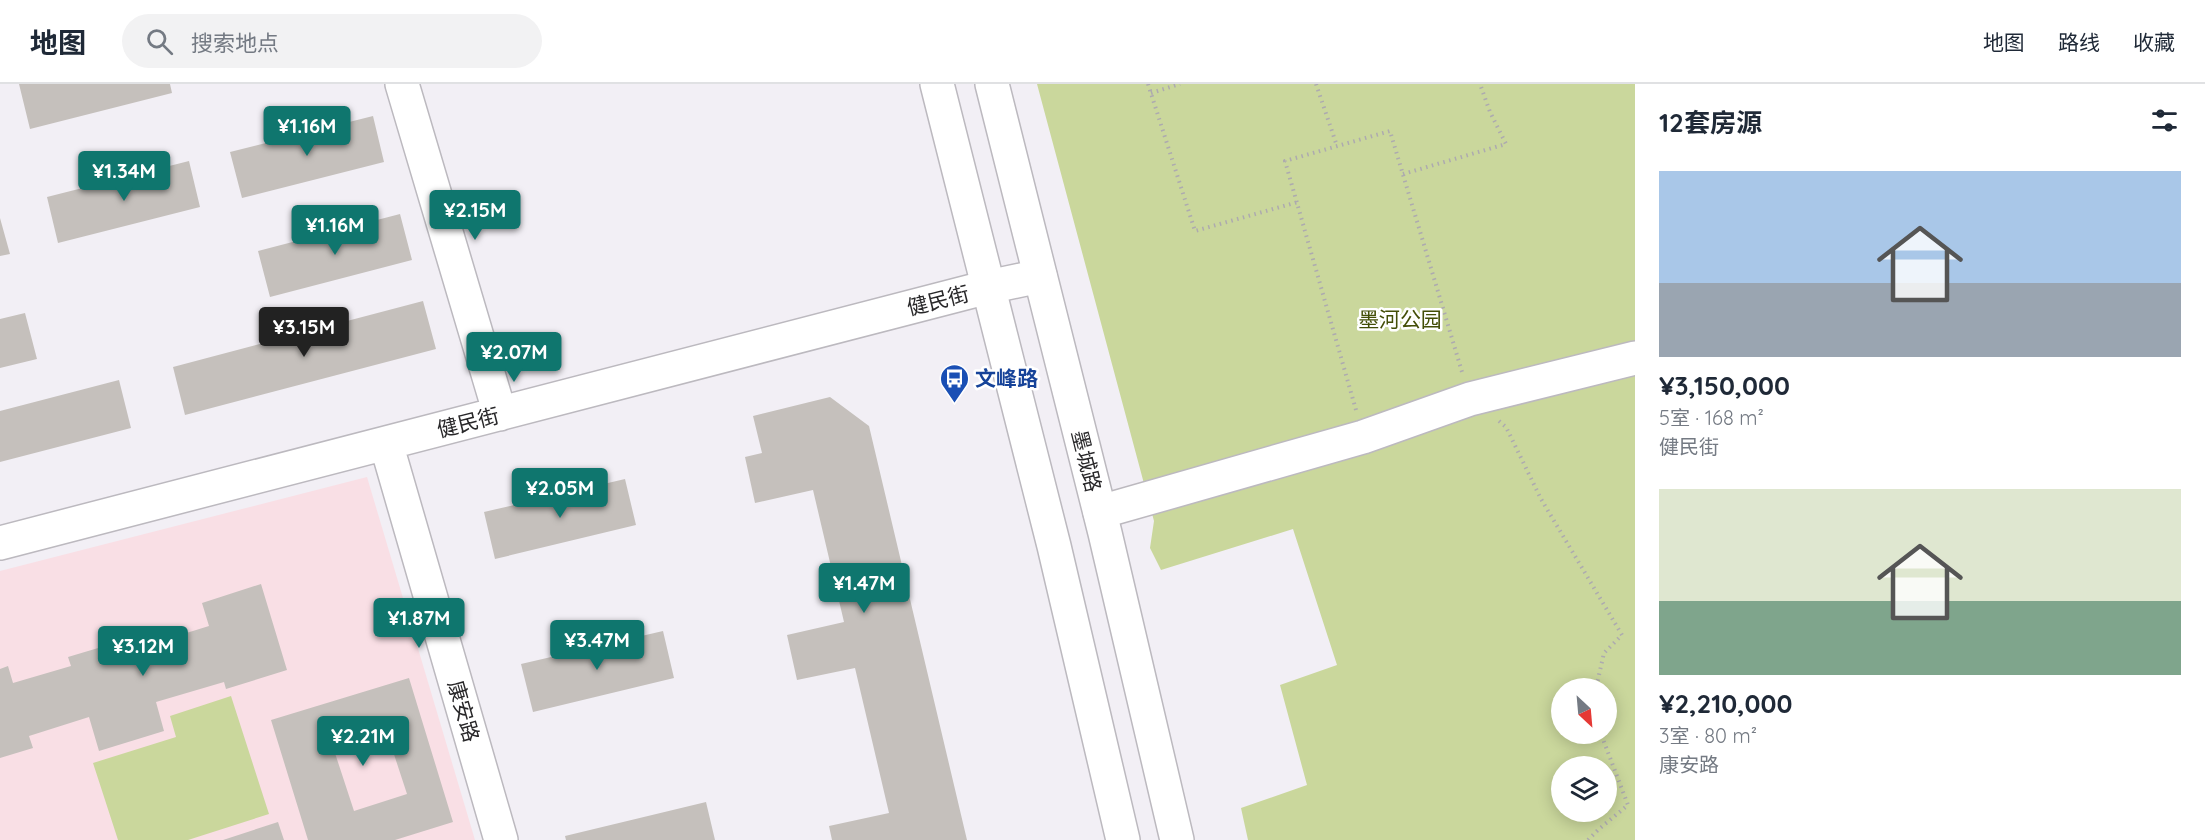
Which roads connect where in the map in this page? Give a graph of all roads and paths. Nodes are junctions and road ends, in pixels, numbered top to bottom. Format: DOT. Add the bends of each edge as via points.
graph roads {
  1 [pos="402,84"];
  2 [pos="937,84"];
  3 [pos="992,84"];
  4 [pos="1148,84"];
  5 [pos="1180,84"];
  6 [pos="1316,84"];
  7 [pos="1480,84"];
  8 [pos="1151,93"];
  9 [pos="1337,146"];
  10 [pos="1403,174"];
  11 [pos="1298,202"];
  12 [pos="1040,276"];
  13 [pos="988,287"];
  14 [pos="1635,358"];
  15 [pos="1470,399"];
  16 [pos="500,414"];
  17 [pos="1363,437"];
  18 [pos="386,443"];
  19 [pos="1100,513"];
  20 [pos="0,543"];
  21 [pos="1598,678"];
  22 [pos="1605,744"];
  23 [pos="501,840"];
  24 [pos="1122,840"];
  25 [pos="1177,840"];
  26 [pos="1588,840"];
  1 -- 16 [label="street"];
  2 -- 13 [label="street"];
  3 -- 12 [label="street, 墨城路"];
  4 -- 8 [label="path"];
  5 -- 8 [label="path"];
  6 -- 9 [label="path"];
  7 -- 10 [label="path" via="1506,144"];
  8 -- 11 [label="path" via="1195,231"];
  9 -- 10 [label="path" via="1390,131"];
  9 -- 11 [label="path" via="1285,161"];
  10 -- 15 [label="path"];
  11 -- 17 [label="path"];
  12 -- 13 [label="street, 健民街"];
  12 -- 19 [label="street, 墨城路"];
  13 -- 16 [label="street, 健民街"];
  13 -- 24 [label="street" via="1054,546"];
  14 -- 15 [label="street"];
  15 -- 17 [label="street"];
  15 -- 21 [label="path" via="1506,427 1541,498 1622,635 1604,653"];
  16 -- 18 [label="street, 健民街"];
  17 -- 19 [label="street"];
  18 -- 20 [label="street, 健民街"];
  18 -- 23 [label="street, 康安路"];
  19 -- 25 [label="street, 墨城路"];
  22 -- 26 [label="path" via="1628,805"];
}
